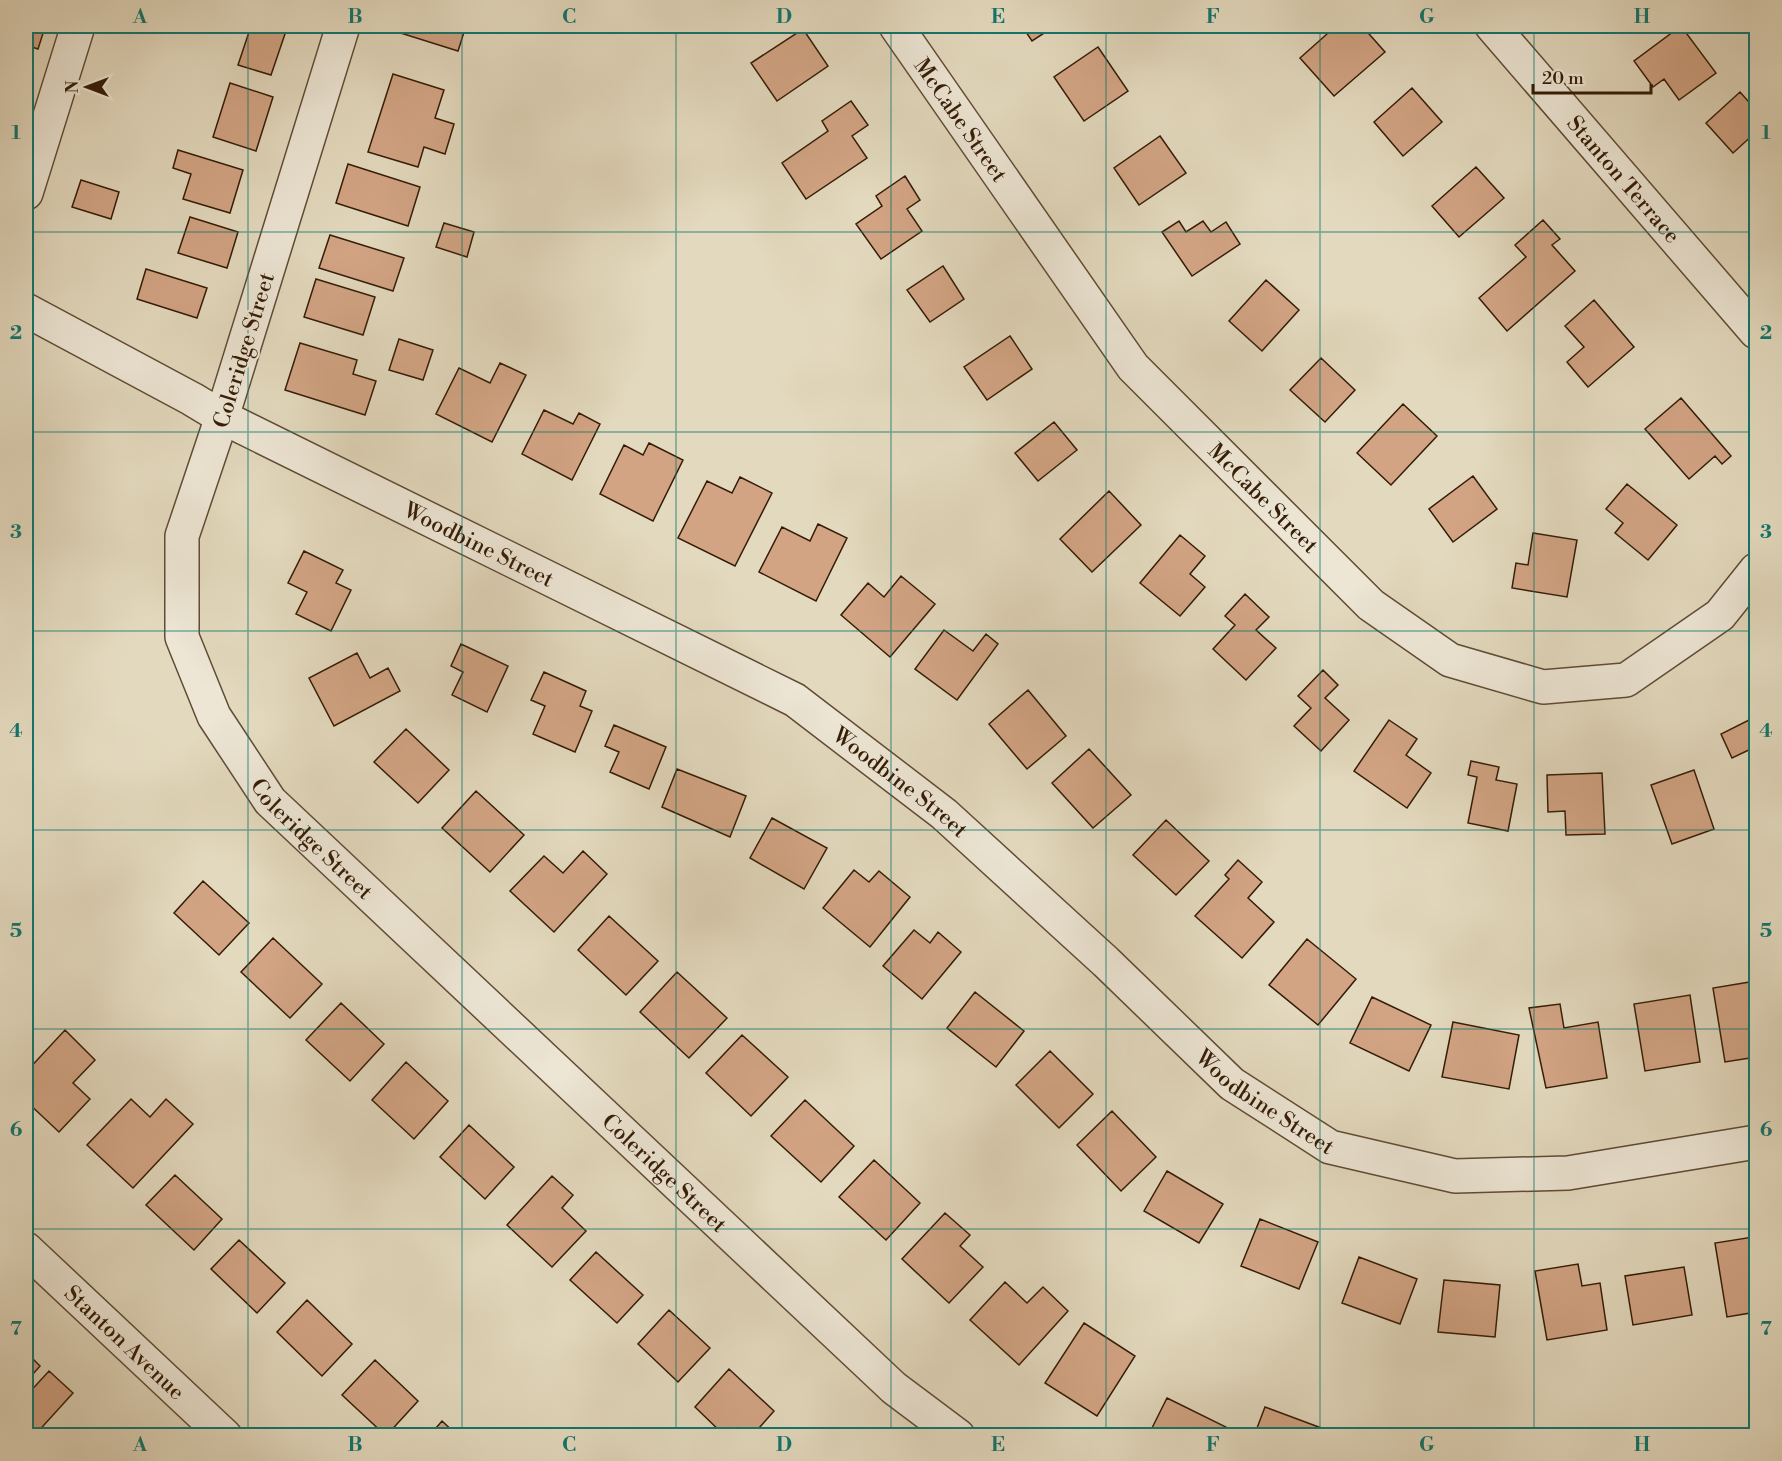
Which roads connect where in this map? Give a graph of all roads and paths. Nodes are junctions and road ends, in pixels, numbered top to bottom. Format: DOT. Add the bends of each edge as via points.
graph roads {
  1 [pos="78,26"];
  2 [pos="343,26"];
  3 [pos="896,26"];
  4 [pos="1492,26"];
  5 [pos="26,193"];
  6 [pos="26,310"];
  7 [pos="1756,332"];
  8 [pos="222,417"];
  9 [pos="1756,570"];
  10 [pos="1756,1142"];
  11 [pos="26,1249"];
  12 [pos="225,1436"];
  13 [pos="958,1436"];
  1 -- 5 [label="street"];
  2 -- 8 [label="street, Coleridge Street"];
  3 -- 9 [label="street, McCabe Street" via="1133,367 1371,605 1450,660 1543,687 1626,680 1720,615"];
  4 -- 7 [label="street, Stanton Terrace"];
  6 -- 8 [label="street, Woodbine Street"];
  8 -- 10 [label="street, Woodbine Street" via="795,700 944,814 1232,1084 1330,1147 1455,1176 1568,1173"];
  8 -- 13 [label="street, Coleridge Street" via="182,536 182,637 214,716 270,801 894,1388"];
  11 -- 12 [label="street, Stanton Avenue"];
}
